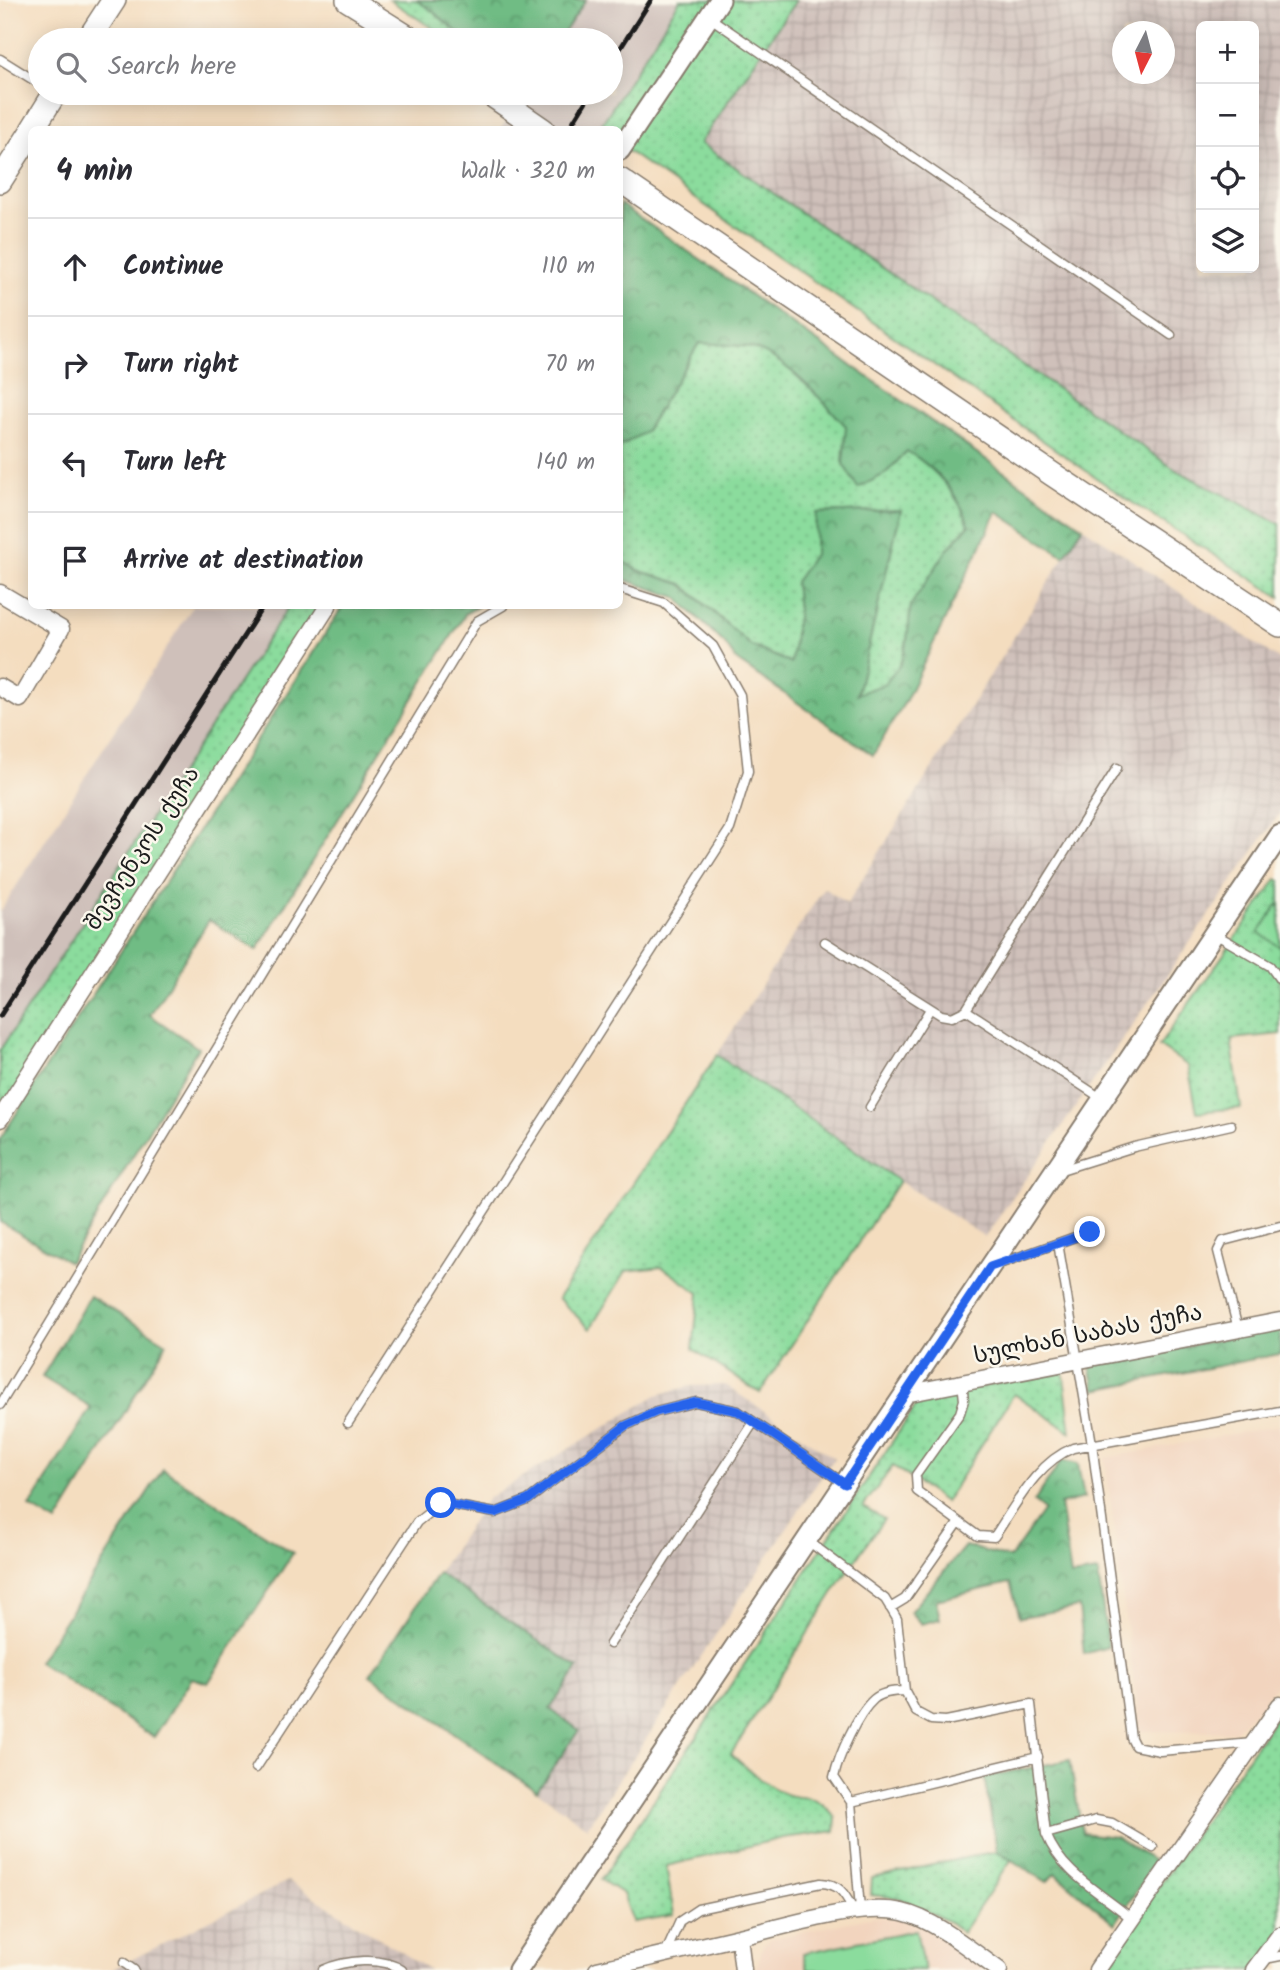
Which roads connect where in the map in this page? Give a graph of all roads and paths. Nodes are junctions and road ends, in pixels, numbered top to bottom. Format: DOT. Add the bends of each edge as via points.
graph roads {
  1 [pos="114,0"];
  2 [pos="348,0"];
  3 [pos="720,0"];
  4 [pos="709,17"];
  5 [pos="96,28"];
  6 [pos="393,28"];
  7 [pos="0,59"];
  8 [pos="28,77"];
  9 [pos="48,105"];
  10 [pos="507,105"];
  11 [pos="34,126"];
  12 [pos="537,126"];
  13 [pos="28,136"];
  14 [pos="623,146"];
  15 [pos="0,181"];
  16 [pos="623,182"];
  17 [pos="1171,335"];
  18 [pos="623,590"];
  19 [pos="0,593"];
  20 [pos="326,609"];
  21 [pos="498,609"];
  22 [pos="1280,625"];
  23 [pos="0,687"];
  24 [pos="1117,768"];
  25 [pos="1280,835"];
  26 [pos="1214,933"];
  27 [pos="825,942"];
  28 [pos="1280,980"];
  29 [pos="930,1009"];
  30 [pos="966,1010"];
  31 [pos="1103,1099"];
  32 [pos="870,1107"];
  33 [pos="0,1119"];
  34 [pos="1231,1125"];
  35 [pos="1054,1172"];
  36 [pos="1280,1226"];
  37 [pos="1090,1232"];
  38 [pos="1058,1243"];
  39 [pos="990,1267"];
  40 [pos="1280,1321"];
  41 [pos="1238,1329"];
  42 [pos="1077,1359"];
  43 [pos="962,1382"];
  44 [pos="905,1394"];
  45 [pos="0,1405"];
  46 [pos="1280,1411"];
  47 [pos="754,1422"];
  48 [pos="348,1423"];
  49 [pos="1092,1444"];
  50 [pos="845,1484"];
  51 [pos="959,1522"];
  52 [pos="807,1540"];
  53 [pos="890,1608"];
  54 [pos="611,1644"];
  55 [pos="905,1691"];
  56 [pos="1280,1705"];
  57 [pos="1253,1743"];
  58 [pos="1038,1757"];
  59 [pos="256,1768"];
  60 [pos="850,1802"];
  61 [pos="1046,1834"];
  62 [pos="1153,1847"];
  63 [pos="857,1910"];
  64 [pos="1132,1919"];
  65 [pos="1280,1935"];
  66 [pos="739,1937"];
  67 [pos="666,1954"];
  68 [pos="1280,1956"];
  69 [pos="124,1963"];
  70 [pos="1258,1965"];
  71 [pos="522,1969"];
  72 [pos="134,1970"];
  73 [pos="323,1970"];
  74 [pos="402,1970"];
  75 [pos="597,1970"];
  76 [pos="743,1970"];
  77 [pos="999,1970"];
  78 [pos="1097,1970"];
  1 -- 5 [label="main road"];
  2 -- 6 [label="main road"];
  3 -- 4 [label="street"];
  4 -- 14 [label="street"];
  4 -- 17 [label="lane"];
  7 -- 8 [label="lane"];
  9 -- 11 [label="main road"];
  10 -- 12 [label="main road"];
  13 -- 15 [label="main road"];
  16 -- 22 [label="main road"];
  18 -- 48 [label="lane" via="664,603 713,646 740,695 748,771 730,829"];
  19 -- 23 [label="street" via="61,629 20,699"];
  20 -- 33 [label="street, შევჩენკოს ქუჩა"];
  21 -- 45 [label="lane" via="477,621"];
  24 -- 30 [label="lane"];
  25 -- 26 [label="street"];
  26 -- 28 [label="lane" via="1270,966"];
  26 -- 31 [label="street"];
  27 -- 29 [label="lane"];
  29 -- 30 [label="lane" via="952,1017"];
  29 -- 32 [label="lane"];
  30 -- 31 [label="lane"];
  31 -- 35 [label="street"];
  34 -- 35 [label="lane" via="1133,1147"];
  35 -- 39 [label="street"];
  36 -- 41 [label="lane, სულხან საბას ქუჩა" via="1223,1241 1218,1251"];
  37 -- 38 [label="lane"];
  38 -- 39 [label="lane"];
  38 -- 42 [label="lane"];
  39 -- 44 [label="street"];
  40 -- 41 [label="street, სულხან საბას ქუჩა"];
  41 -- 42 [label="street, სულხან საბას ქუჩა"];
  42 -- 43 [label="street, სულხან საბას ქუჩა"];
  42 -- 49 [label="lane"];
  43 -- 44 [label="street, სულხან საბას ქუჩა"];
  43 -- 51 [label="lane" via="960,1413 916,1475 918,1490"];
  44 -- 50 [label="street"];
  46 -- 49 [label="lane"];
  47 -- 50 [label="lane"];
  47 -- 54 [label="lane"];
  47 -- 59 [label="lane" via="738,1411 696,1402 656,1412 625,1426 528,1500 495,1513 441,1503 417,1522"];
  49 -- 51 [label="lane" via="1056,1455 1041,1469 993,1537 978,1536"];
  49 -- 57 [label="lane" via="1128,1728 1135,1746 1160,1751"];
  50 -- 52 [label="street"];
  51 -- 53 [label="lane" via="905,1599"];
  52 -- 53 [label="lane" via="885,1599"];
  52 -- 71 [label="street"];
  53 -- 55 [label="lane" via="897,1619"];
  55 -- 58 [label="lane" via="916,1712 930,1720 1031,1704"];
  55 -- 60 [label="lane" via="875,1698 836,1765 834,1777"];
  56 -- 57 [label="street"];
  57 -- 64 [label="street"];
  58 -- 60 [label="lane"];
  58 -- 61 [label="lane"];
  60 -- 63 [label="lane"];
  61 -- 62 [label="lane" via="1096,1819"];
  61 -- 64 [label="lane" via="1061,1862"];
  63 -- 66 [label="street"];
  63 -- 67 [label="lane" via="842,1889 821,1883 698,1909 681,1921"];
  63 -- 77 [label="street" via="903,1912 940,1929"];
  64 -- 78 [label="street"];
  65 -- 70 [label="street"];
  66 -- 67 [label="street"];
  66 -- 76 [label="street"];
  67 -- 75 [label="street"];
  68 -- 70 [label="lane"];
  69 -- 72 [label="lane"];
  73 -- 74 [label="lane" via="338,1963 373,1962"];
}
